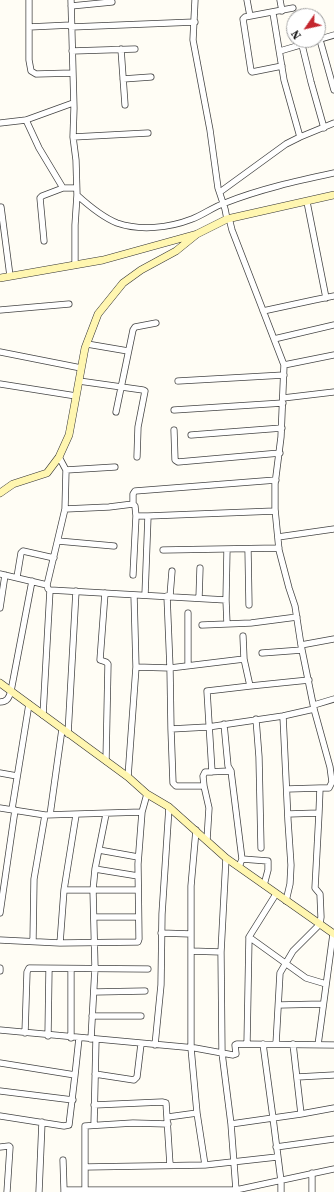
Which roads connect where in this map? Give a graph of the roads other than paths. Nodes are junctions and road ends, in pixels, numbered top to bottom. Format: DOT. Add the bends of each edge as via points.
graph roads {
  1 [pos="29,0"];
  2 [pos="195,0"];
  3 [pos="247,0"];
  4 [pos="280,0"];
  5 [pos="112,2"];
  6 [pos="71,3"];
  7 [pos="286,10"];
  8 [pos="282,11"];
  9 [pos="273,13"];
  10 [pos="250,16"];
  11 [pos="195,22"];
  12 [pos="29,26"];
  13 [pos="71,26"];
  14 [pos="291,48"];
  15 [pos="303,48"];
  16 [pos="322,48"];
  17 [pos="121,49"];
  18 [pos="135,49"];
  19 [pos="72,51"];
  20 [pos="280,51"];
  21 [pos="282,66"];
  22 [pos="73,73"];
  23 [pos="151,77"];
  24 [pos="123,79"];
  25 [pos="334,90"];
  26 [pos="73,103"];
  27 [pos="125,105"];
  28 [pos="26,120"];
  29 [pos="0,123"];
  30 [pos="334,123"];
  31 [pos="324,128"];
  32 [pos="148,133"];
  33 [pos="73,137"];
  34 [pos="300,137"];
  35 [pos="334,173"];
  36 [pos="63,188"];
  37 [pos="76,188"];
  38 [pos="220,192"];
  39 [pos="77,195"];
  40 [pos="334,196"];
  41 [pos="307,202"];
  42 [pos="223,203"];
  43 [pos="0,205"];
  44 [pos="228,218"];
  45 [pos="197,234"];
  46 [pos="44,241"];
  47 [pos="75,265"];
  48 [pos="10,276"];
  49 [pos="0,278"];
  50 [pos="334,296"];
  51 [pos="326,298"];
  52 [pos="69,304"];
  53 [pos="0,310"];
  54 [pos="263,311"];
  55 [pos="156,323"];
  56 [pos="334,325"];
  57 [pos="274,339"];
  58 [pos="87,344"];
  59 [pos="128,351"];
  60 [pos="0,352"];
  61 [pos="334,355"];
  62 [pos="284,365"];
  63 [pos="82,368"];
  64 [pos="284,374"];
  65 [pos="79,381"];
  66 [pos="178,381"];
  67 [pos="0,384"];
  68 [pos="120,387"];
  69 [pos="334,392"];
  70 [pos="76,396"];
  71 [pos="283,401"];
  72 [pos="174,410"];
  73 [pos="116,412"];
  74 [pos="282,428"];
  75 [pos="174,430"];
  76 [pos="190,435"];
  77 [pos="280,452"];
  78 [pos="59,457"];
  79 [pos="136,457"];
  80 [pos="115,467"];
  81 [pos="66,470"];
  82 [pos="276,480"];
  83 [pos="0,492"];
  84 [pos="133,504"];
  85 [pos="65,509"];
  86 [pos="275,511"];
  87 [pos="136,516"];
  88 [pos="148,516"];
  89 [pos="334,529"];
  90 [pos="278,537"];
  91 [pos="58,542"];
  92 [pos="114,546"];
  93 [pos="279,548"];
  94 [pos="228,549"];
  95 [pos="248,549"];
  96 [pos="163,550"];
  97 [pos="54,558"];
  98 [pos="200,568"];
  99 [pos="172,572"];
  100 [pos="3,574"];
  101 [pos="133,575"];
  102 [pos="17,577"];
  103 [pos="32,581"];
  104 [pos="49,588"];
  105 [pos="76,591"];
  106 [pos="105,593"];
  107 [pos="134,595"];
  108 [pos="145,595"];
  109 [pos="168,596"];
  110 [pos="199,598"];
  111 [pos="226,600"];
  112 [pos="249,604"];
  113 [pos="0,608"];
  114 [pos="188,613"];
  115 [pos="297,617"];
  116 [pos="227,624"];
  117 [pos="202,625"];
  118 [pos="243,636"];
  119 [pos="334,639"];
  120 [pos="302,648"];
  121 [pos="262,653"];
  122 [pos="244,660"];
  123 [pos="188,665"];
  124 [pos="136,667"];
  125 [pos="170,668"];
  126 [pos="309,680"];
  127 [pos="0,683"];
  128 [pos="250,686"];
  129 [pos="11,691"];
  130 [pos="334,699"];
  131 [pos="0,702"];
  132 [pos="29,704"];
  133 [pos="314,707"];
  134 [pos="43,715"];
  135 [pos="283,716"];
  136 [pos="256,719"];
  137 [pos="224,724"];
  138 [pos="208,727"];
  139 [pos="62,729"];
  140 [pos="171,729"];
  141 [pos="68,734"];
  142 [pos="106,761"];
  143 [pos="231,771"];
  144 [pos="212,772"];
  145 [pos="0,773"];
  146 [pos="17,776"];
  147 [pos="128,777"];
  148 [pos="204,786"];
  149 [pos="320,788"];
  150 [pos="287,789"];
  151 [pos="147,794"];
  152 [pos="169,807"];
  153 [pos="0,808"];
  154 [pos="13,809"];
  155 [pos="142,812"];
  156 [pos="319,813"];
  157 [pos="106,814"];
  158 [pos="288,814"];
  159 [pos="48,815"];
  160 [pos="76,815"];
  161 [pos="196,830"];
  162 [pos="207,840"];
  163 [pos="260,848"];
  164 [pos="99,850"];
  165 [pos="138,857"];
  166 [pos="226,858"];
  167 [pos="242,859"];
  168 [pos="239,867"];
  169 [pos="95,869"];
  170 [pos="138,876"];
  171 [pos="264,885"];
  172 [pos="64,890"];
  173 [pos="93,890"];
  174 [pos="138,890"];
  175 [pos="276,894"];
  176 [pos="286,901"];
  177 [pos="0,913"];
  178 [pos="94,917"];
  179 [pos="138,917"];
  180 [pos="320,924"];
  181 [pos="162,933"];
  182 [pos="191,934"];
  183 [pos="334,934"];
  184 [pos="249,937"];
  185 [pos="0,940"];
  186 [pos="33,941"];
  187 [pos="95,942"];
  188 [pos="60,943"];
  189 [pos="192,951"];
  190 [pos="221,952"];
  191 [pos="286,962"];
  192 [pos="0,968"];
  193 [pos="95,968"];
  194 [pos="49,969"];
  195 [pos="71,969"];
  196 [pos="148,969"];
  197 [pos="0,971"];
  198 [pos="326,984"];
  199 [pos="145,991"];
  200 [pos="94,992"];
  201 [pos="323,1004"];
  202 [pos="279,1005"];
  203 [pos="92,1016"];
  204 [pos="141,1016"];
  205 [pos="0,1030"];
  206 [pos="25,1033"];
  207 [pos="48,1036"];
  208 [pos="71,1038"];
  209 [pos="78,1038"];
  210 [pos="94,1039"];
  211 [pos="141,1044"];
  212 [pos="247,1044"];
  213 [pos="263,1044"];
  214 [pos="276,1044"];
  215 [pos="293,1044"];
  216 [pos="156,1045"];
  217 [pos="318,1045"];
  218 [pos="334,1045"];
  219 [pos="191,1048"];
  220 [pos="222,1053"];
  221 [pos="0,1063"];
  222 [pos="95,1074"];
  223 [pos="76,1075"];
  224 [pos="334,1075"];
  225 [pos="297,1077"];
  226 [pos="0,1091"];
  227 [pos="73,1100"];
  228 [pos="94,1105"];
  229 [pos="334,1108"];
  230 [pos="197,1113"];
  231 [pos="301,1114"];
  232 [pos="0,1116"];
  233 [pos="168,1117"];
  234 [pos="273,1118"];
  235 [pos="42,1122"];
  236 [pos="94,1124"];
  237 [pos="168,1124"];
  238 [pos="231,1124"];
  239 [pos="334,1139"];
  240 [pos="0,1147"];
  241 [pos="276,1147"];
  242 [pos="277,1157"];
  243 [pos="63,1160"];
  244 [pos="234,1162"];
  245 [pos="170,1165"];
  246 [pos="204,1165"];
  247 [pos="85,1167"];
  248 [pos="334,1169"];
  249 [pos="312,1173"];
  250 [pos="281,1181"];
  251 [pos="236,1190"];
  252 [pos="251,1190"];
  253 [pos="64,1191"];
  254 [pos="85,1191"];
  255 [pos="172,1191"];
  256 [pos="216,1191"];
  257 [pos="7,1192"];
  258 [pos="38,1192"];
  259 [pos="281,1192"];
  260 [pos="312,1192"];
  1 -- 12 [label="street"];
  2 -- 11 [label="street"];
  3 -- 10 [label="street"];
  4 -- 8 [label="street"];
  5 -- 6 [label="street"];
  6 -- 13 [label="street"];
  7 -- 8 [label="street"];
  8 -- 9 [label="street"];
  9 -- 10 [label="street"];
  9 -- 20 [label="street"];
  10 -- 21 [label="street" via="242,20 252,72"];
  11 -- 13 [label="street"];
  11 -- 38 [label="street" via="193,40"];
  12 -- 13 [label="street"];
  12 -- 22 [label="street" via="29,67 33,73"];
  13 -- 19 [label="street"];
  14 -- 20 [label="street"];
  15 -- 31 [label="street"];
  16 -- 25 [label="street"];
  17 -- 18 [label="street"];
  17 -- 19 [label="street"];
  17 -- 24 [label="street"];
  19 -- 22 [label="street"];
  20 -- 21 [label="street"];
  21 -- 34 [label="street"];
  22 -- 26 [label="street"];
  23 -- 24 [label="street"];
  24 -- 27 [label="street"];
  26 -- 28 [label="street"];
  26 -- 33 [label="street"];
  28 -- 29 [label="street"];
  28 -- 36 [label="street"];
  30 -- 31 [label="street"];
  31 -- 34 [label="street"];
  32 -- 33 [label="street"];
  33 -- 37 [label="street"];
  34 -- 38 [label="street" via="286,144"];
  35 -- 42 [label="street" via="278,186"];
  36 -- 37 [label="street"];
  36 -- 46 [label="street" via="40,198"];
  37 -- 39 [label="street"];
  38 -- 42 [label="street"];
  39 -- 42 [label="street" via="116,222 134,227 173,225 192,219"];
  39 -- 47 [label="street"];
  40 -- 41 [label="street"];
  41 -- 44 [label="street"];
  41 -- 51 [label="street"];
  42 -- 44 [label="street"];
  43 -- 48 [label="street"];
  44 -- 45 [label="street"];
  44 -- 54 [label="street"];
  45 -- 47 [label="street" via="103,260"];
  45 -- 58 [label="street" via="176,252 141,270 123,283 98,314"];
  47 -- 48 [label="street"];
  48 -- 49 [label="street"];
  50 -- 51 [label="street"];
  51 -- 54 [label="street"];
  52 -- 53 [label="street"];
  54 -- 57 [label="street"];
  55 -- 59 [label="street" via="134,328"];
  56 -- 57 [label="street"];
  57 -- 62 [label="street"];
  58 -- 59 [label="street"];
  58 -- 63 [label="street"];
  59 -- 68 [label="street"];
  60 -- 63 [label="street"];
  61 -- 62 [label="street"];
  62 -- 64 [label="street"];
  63 -- 65 [label="street"];
  64 -- 66 [label="street"];
  64 -- 71 [label="street"];
  65 -- 68 [label="street"];
  65 -- 70 [label="street"];
  67 -- 70 [label="street"];
  68 -- 73 [label="street"];
  68 -- 79 [label="street" via="145,391 138,427"];
  69 -- 71 [label="street"];
  70 -- 78 [label="street" via="69,435"];
  71 -- 72 [label="street"];
  71 -- 74 [label="street"];
  74 -- 76 [label="street"];
  74 -- 77 [label="street"];
  75 -- 77 [label="street" via="175,461"];
  77 -- 82 [label="street"];
  78 -- 81 [label="street"];
  78 -- 83 [label="street" via="47,472 13,484"];
  80 -- 81 [label="street"];
  81 -- 85 [label="street"];
  82 -- 84 [label="street" via="135,491"];
  82 -- 86 [label="street"];
  84 -- 85 [label="street"];
  84 -- 87 [label="street"];
  85 -- 91 [label="street"];
  86 -- 88 [label="street"];
  86 -- 90 [label="street"];
  87 -- 88 [label="street"];
  87 -- 101 [label="street"];
  88 -- 108 [label="street"];
  89 -- 90 [label="street"];
  90 -- 93 [label="street"];
  91 -- 92 [label="street"];
  91 -- 97 [label="street"];
  93 -- 95 [label="street"];
  93 -- 115 [label="street"];
  94 -- 95 [label="street"];
  94 -- 96 [label="street"];
  94 -- 111 [label="street"];
  95 -- 112 [label="street"];
  97 -- 102 [label="street" via="23,551"];
  97 -- 104 [label="street"];
  98 -- 110 [label="street"];
  99 -- 109 [label="street"];
  100 -- 102 [label="street"];
  100 -- 113 [label="street"];
  102 -- 103 [label="street"];
  103 -- 104 [label="street"];
  103 -- 129 [label="street"];
  104 -- 105 [label="street"];
  104 -- 134 [label="street"];
  105 -- 106 [label="street"];
  105 -- 141 [label="street"];
  106 -- 107 [label="street"];
  106 -- 142 [label="street" via="100,660 108,664"];
  107 -- 108 [label="street"];
  107 -- 124 [label="street"];
  108 -- 109 [label="street"];
  109 -- 110 [label="street"];
  109 -- 125 [label="street"];
  110 -- 111 [label="street"];
  111 -- 116 [label="street"];
  114 -- 123 [label="street"];
  115 -- 116 [label="street"];
  115 -- 120 [label="street"];
  116 -- 117 [label="street"];
  118 -- 122 [label="street"];
  119 -- 120 [label="street"];
  120 -- 121 [label="street"];
  120 -- 126 [label="street"];
  122 -- 123 [label="street"];
  122 -- 128 [label="street"];
  123 -- 125 [label="street"];
  124 -- 125 [label="street"];
  124 -- 147 [label="street"];
  125 -- 140 [label="street"];
  126 -- 128 [label="street"];
  126 -- 133 [label="street"];
  127 -- 129 [label="street"];
  128 -- 138 [label="street" via="207,691"];
  129 -- 131 [label="street" via="7,701"];
  129 -- 132 [label="street"];
  130 -- 133 [label="street"];
  132 -- 134 [label="street"];
  132 -- 146 [label="street"];
  133 -- 135 [label="street"];
  133 -- 149 [label="street" via="326,746 332,782 329,788"];
  134 -- 139 [label="street"];
  135 -- 136 [label="street"];
  135 -- 150 [label="street"];
  136 -- 137 [label="street"];
  136 -- 163 [label="street"];
  137 -- 138 [label="street"];
  137 -- 143 [label="street" via="228,766"];
  138 -- 140 [label="street"];
  138 -- 144 [label="street"];
  139 -- 141 [label="street"];
  139 -- 159 [label="street"];
  140 -- 148 [label="street" via="173,783 176,786"];
  141 -- 142 [label="street"];
  142 -- 147 [label="street"];
  143 -- 144 [label="street"];
  143 -- 167 [label="street"];
  144 -- 148 [label="street" via="204,774"];
  145 -- 146 [label="street"];
  146 -- 154 [label="street"];
  147 -- 151 [label="street"];
  148 -- 162 [label="street" via="209,808"];
  149 -- 150 [label="street"];
  149 -- 156 [label="street"];
  150 -- 158 [label="street"];
  151 -- 152 [label="street"];
  151 -- 155 [label="street"];
  152 -- 161 [label="street"];
  152 -- 181 [label="street"];
  153 -- 154 [label="street"];
  154 -- 159 [label="street"];
  154 -- 177 [label="street"];
  155 -- 157 [label="street"];
  155 -- 165 [label="street"];
  156 -- 158 [label="street"];
  156 -- 180 [label="street" via="315,888 320,894"];
  157 -- 160 [label="street"];
  157 -- 164 [label="street"];
  158 -- 176 [label="street" via="291,865"];
  159 -- 160 [label="street"];
  159 -- 186 [label="street" via="34,879"];
  160 -- 172 [label="street"];
  161 -- 162 [label="street"];
  161 -- 182 [label="street" via="191,886"];
  162 -- 166 [label="street"];
  164 -- 165 [label="street"];
  164 -- 169 [label="street"];
  165 -- 170 [label="street"];
  166 -- 168 [label="street"];
  166 -- 190 [label="street"];
  167 -- 168 [label="street"];
  167 -- 171 [label="street" via="268,861"];
  168 -- 171 [label="street"];
  169 -- 170 [label="street"];
  169 -- 173 [label="street"];
  170 -- 174 [label="street"];
  171 -- 175 [label="street"];
  172 -- 173 [label="street"];
  172 -- 188 [label="street"];
  173 -- 174 [label="street"];
  173 -- 178 [label="street"];
  174 -- 179 [label="street"];
  175 -- 176 [label="street"];
  175 -- 184 [label="street"];
  176 -- 180 [label="street"];
  178 -- 179 [label="street"];
  178 -- 187 [label="street"];
  179 -- 187 [label="street" via="138,942"];
  180 -- 183 [label="street"];
  180 -- 191 [label="street" via="293,951"];
  181 -- 182 [label="street"];
  181 -- 216 [label="street"];
  182 -- 189 [label="street"];
  183 -- 198 [label="street"];
  184 -- 191 [label="street"];
  184 -- 212 [label="street"];
  185 -- 186 [label="street"];
  186 -- 188 [label="street"];
  187 -- 188 [label="street"];
  187 -- 193 [label="street"];
  189 -- 190 [label="street"];
  189 -- 219 [label="street"];
  190 -- 220 [label="street"];
  191 -- 198 [label="street" via="306,978"];
  191 -- 202 [label="street" via="280,973"];
  192 -- 197 [label="street"];
  193 -- 195 [label="street"];
  193 -- 196 [label="street"];
  193 -- 200 [label="street"];
  194 -- 195 [label="street"];
  194 -- 206 [label="street" via="28,970"];
  194 -- 207 [label="street"];
  195 -- 208 [label="street"];
  198 -- 201 [label="street"];
  199 -- 200 [label="street"];
  200 -- 203 [label="street"];
  201 -- 202 [label="street"];
  201 -- 217 [label="street"];
  202 -- 214 [label="street"];
  203 -- 204 [label="street"];
  203 -- 210 [label="street"];
  205 -- 206 [label="street"];
  206 -- 207 [label="street"];
  207 -- 208 [label="street"];
  208 -- 209 [label="street"];
  209 -- 210 [label="street"];
  209 -- 223 [label="street"];
  210 -- 211 [label="street"];
  210 -- 222 [label="street"];
  211 -- 216 [label="street"];
  211 -- 222 [label="street" via="136,1079"];
  212 -- 213 [label="street"];
  212 -- 220 [label="street" via="236,1044 234,1055"];
  213 -- 214 [label="street"];
  213 -- 234 [label="street"];
  214 -- 215 [label="street"];
  215 -- 217 [label="street"];
  215 -- 225 [label="street"];
  216 -- 219 [label="street"];
  217 -- 218 [label="street"];
  219 -- 220 [label="street"];
  219 -- 230 [label="street"];
  220 -- 238 [label="street"];
  221 -- 223 [label="street"];
  222 -- 228 [label="street"];
  223 -- 227 [label="street"];
  224 -- 225 [label="street"];
  225 -- 231 [label="street"];
  226 -- 227 [label="street"];
  227 -- 235 [label="street" via="69,1125"];
  228 -- 233 [label="street" via="165,1102"];
  228 -- 236 [label="street"];
  229 -- 231 [label="street"];
  230 -- 233 [label="street"];
  230 -- 246 [label="street"];
  231 -- 234 [label="street"];
  232 -- 235 [label="street"];
  233 -- 237 [label="street"];
  234 -- 238 [label="street"];
  234 -- 241 [label="street"];
  235 -- 258 [label="street"];
  236 -- 237 [label="street"];
  236 -- 247 [label="street" via="86,1125 84,1128"];
  237 -- 245 [label="street"];
  238 -- 244 [label="street"];
  239 -- 241 [label="street"];
  240 -- 257 [label="street" via="10,1147"];
  241 -- 242 [label="street"];
  242 -- 244 [label="street"];
  242 -- 250 [label="street"];
  243 -- 253 [label="street"];
  244 -- 246 [label="street"];
  244 -- 251 [label="street"];
  245 -- 246 [label="street"];
  245 -- 247 [label="street"];
  247 -- 254 [label="street"];
  248 -- 249 [label="street"];
  249 -- 250 [label="street"];
  249 -- 260 [label="street"];
  250 -- 252 [label="street"];
  250 -- 259 [label="street"];
  251 -- 252 [label="street"];
  251 -- 256 [label="street"];
  253 -- 254 [label="street"];
  254 -- 255 [label="street"];
  255 -- 256 [label="street"];
}
